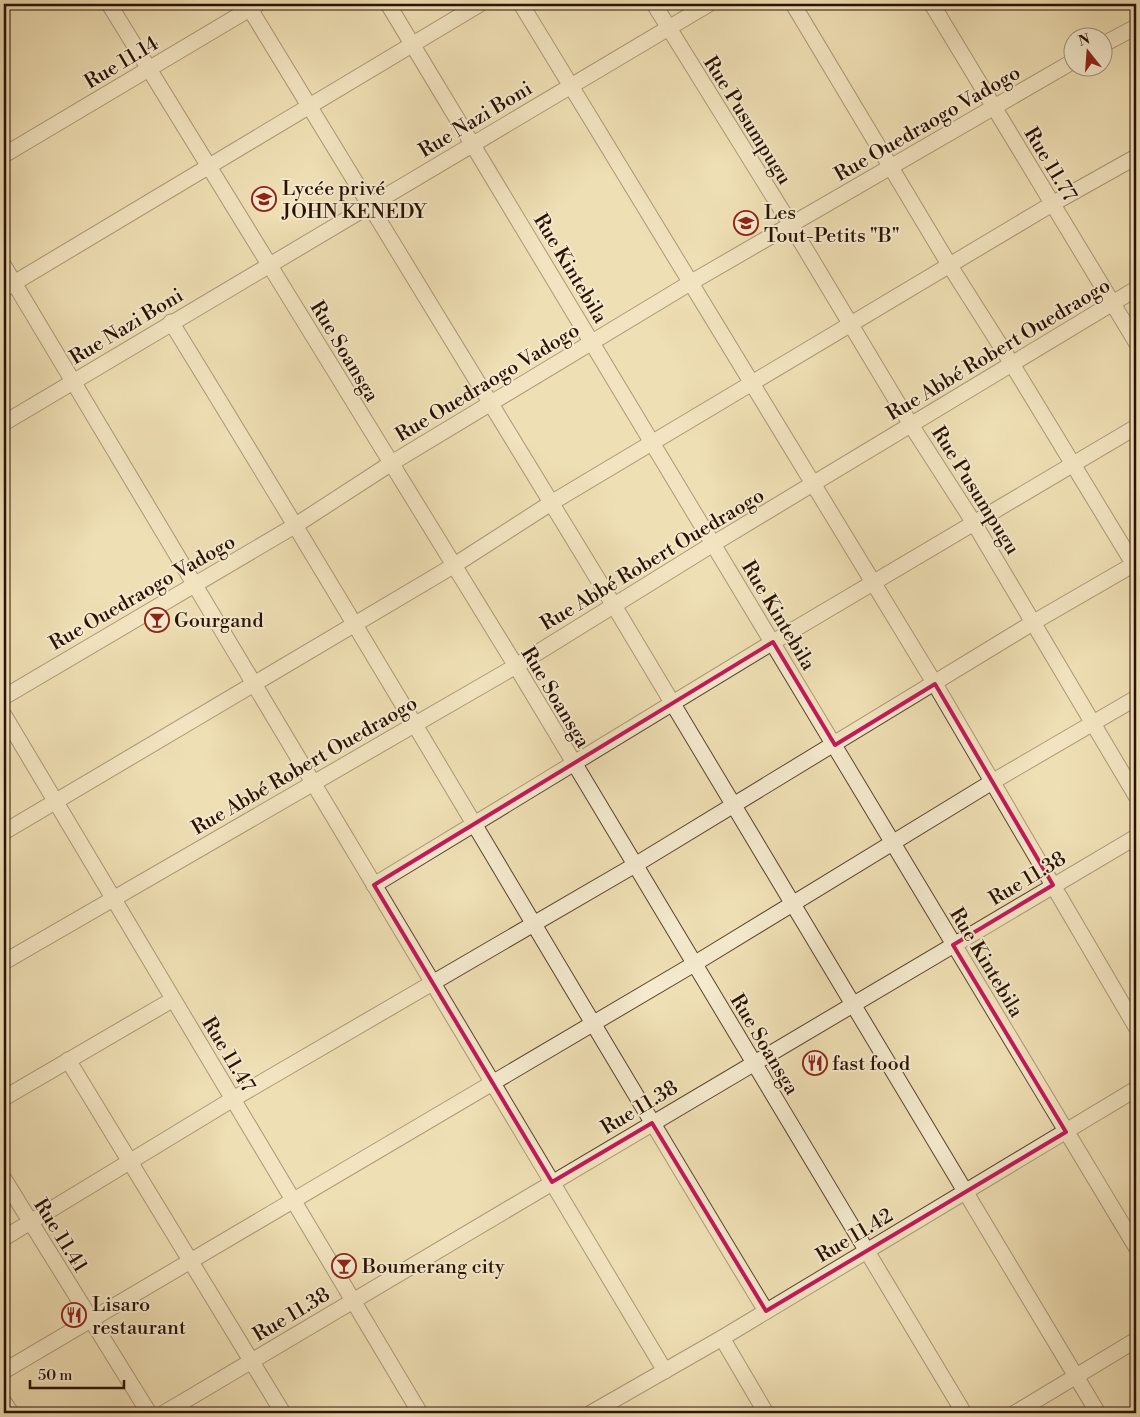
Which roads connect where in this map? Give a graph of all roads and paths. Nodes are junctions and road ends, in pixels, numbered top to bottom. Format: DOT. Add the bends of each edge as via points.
graph roads {
  1 [pos="109,4"];
  2 [pos="388,4"];
  3 [pos="480,4"];
  4 [pos="521,4"];
  5 [pos="654,4"];
  6 [pos="709,4"];
  7 [pos="793,4"];
  8 [pos="255,6"];
  9 [pos="933,6"];
  10 [pos="668,28"];
  11 [pos="1136,28"];
  12 [pos="1112,40"];
  13 [pos="414,44"];
  14 [pos="148,68"];
  15 [pos="1062,68"];
  16 [pos="570,85"];
  17 [pos="310,104"];
  18 [pos="994,107"];
  19 [pos="473,144"];
  20 [pos="4,155"];
  21 [pos="1136,157"];
  22 [pos="210,166"];
  23 [pos="891,167"];
  24 [pos="370,204"];
  25 [pos="1052,204"];
  26 [pos="791,225"];
  27 [pos="269,264"];
  28 [pos="4,266"];
  29 [pos="950,266"];
  30 [pos="690,283"];
  31 [pos="9,286"];
  32 [pos="1136,289"];
  33 [pos="1114,303"];
  34 [pos="171,322"];
  35 [pos="850,325"];
  36 [pos="592,342"];
  37 [pos="1136,342"];
  38 [pos="1012,364"];
  39 [pos="73,381"];
  40 [pos="752,383"];
  41 [pos="492,404"];
  42 [pos="4,423"];
  43 [pos="911,425"];
  44 [pos="1136,427"];
  45 [pos="652,444"];
  46 [pos="390,464"];
  47 [pos="1073,465"];
  48 [pos="814,484"];
  49 [pos="551,503"];
  50 [pos="974,523"];
  51 [pos="296,525"];
  52 [pos="713,544"];
  53 [pos="1136,565"];
  54 [pos="453,566"];
  55 [pos="874,583"];
  56 [pos="195,584"];
  57 [pos="613,604"];
  58 [pos="1034,622"];
  59 [pos="355,624"];
  60 [pos="773,642"];
  61 [pos="516,666"];
  62 [pos="254,684"];
  63 [pos="934,684"];
  64 [pos="4,697"];
  65 [pos="1136,698"];
  66 [pos="673,705"];
  67 [pos="4,716"];
  68 [pos="1094,723"];
  69 [pos="414,726"];
  70 [pos="835,745"];
  71 [pos="573,764"];
  72 [pos="313,782"];
  73 [pos="992,782"];
  74 [pos="1136,796"];
  75 [pos="56,803"];
  76 [pos="734,805"];
  77 [pos="473,824"];
  78 [pos="4,832"];
  79 [pos="1136,837"];
  80 [pos="892,843"];
  81 [pos="635,865"];
  82 [pos="374,885"];
  83 [pos="1053,885"];
  84 [pos="112,898"];
  85 [pos="793,905"];
  86 [pos="533,924"];
  87 [pos="953,945"];
  88 [pos="4,962"];
  89 [pos="694,964"];
  90 [pos="433,983"];
  91 [pos="172,1000"];
  92 [pos="852,1004"];
  93 [pos="592,1024"];
  94 [pos="1136,1027"];
  95 [pos="68,1060"];
  96 [pos="752,1062"];
  97 [pos="492,1083"];
  98 [pos="1136,1089"];
  99 [pos="4,1098"];
  100 [pos="232,1099"];
  101 [pos="652,1123"];
  102 [pos="1066,1132"];
  103 [pos="130,1162"];
  104 [pos="4,1180"];
  105 [pos="552,1182"];
  106 [pos="964,1192"];
  107 [pos="293,1200"];
  108 [pos="30,1223"];
  109 [pos="4,1238"];
  110 [pos="1136,1247"];
  111 [pos="866,1250"];
  112 [pos="190,1261"];
  113 [pos="352,1300"];
  114 [pos="766,1311"];
  115 [pos="91,1320"];
  116 [pos="722,1338"];
  117 [pos="1136,1340"];
  118 [pos="252,1361"];
  119 [pos="4,1371"];
  120 [pos="665,1371"];
  121 [pos="1076,1377"];
  122 [pos="4,1402"];
  123 [pos="11,1413"];
  124 [pos="148,1413"];
  125 [pos="164,1413"];
  126 [pos="283,1413"];
  127 [pos="420,1413"];
  128 [pos="591,1413"];
  129 [pos="766,1413"];
  130 [pos="964,1413"];
  131 [pos="1015,1413"];
  132 [pos="1098,1413"];
  1 -- 14 [label="street, Rue Soansga"];
  2 -- 13 [label="street, Rue Kintebila"];
  3 -- 13 [label="street"];
  4 -- 16 [label="street"];
  5 -- 10 [label="street, Rue Pusumpugu"];
  6 -- 10 [label="street, Rue Nazi Boni"];
  7 -- 23 [label="street"];
  8 -- 14 [label="street, Rue 11.14"];
  8 -- 17 [label="street"];
  9 -- 18 [label="street, Rue 11.77"];
  10 -- 16 [label="street, Rue Nazi Boni"];
  10 -- 26 [label="street, Rue Pusumpugu"];
  11 -- 12 [label="street"];
  13 -- 17 [label="street"];
  13 -- 19 [label="street, Rue Kintebila"];
  14 -- 20 [label="street, Rue 11.14"];
  14 -- 22 [label="street, Rue Soansga"];
  15 -- 18 [label="street, Rue Ouedraogo Vadogo"];
  16 -- 19 [label="street, Rue Nazi Boni"];
  16 -- 30 [label="street"];
  17 -- 22 [label="street"];
  17 -- 24 [label="street"];
  18 -- 23 [label="street, Rue Ouedraogo Vadogo"];
  18 -- 25 [label="street, Rue 11.77"];
  19 -- 24 [label="street, Rue Nazi Boni"];
  19 -- 36 [label="street, Rue Kintebila"];
  21 -- 25 [label="street"];
  22 -- 27 [label="street, Rue Soansga"];
  22 -- 31 [label="street"];
  23 -- 26 [label="street, Rue Ouedraogo Vadogo"];
  23 -- 29 [label="street"];
  24 -- 27 [label="street, Rue Nazi Boni"];
  24 -- 41 [label="street"];
  25 -- 29 [label="street"];
  25 -- 33 [label="street, Rue 11.77"];
  26 -- 30 [label="street, Rue Ouedraogo Vadogo"];
  26 -- 35 [label="street, Rue Pusumpugu"];
  27 -- 34 [label="street, Rue Nazi Boni"];
  27 -- 46 [label="street, Rue Soansga"];
  28 -- 31 [label="street"];
  29 -- 35 [label="street"];
  29 -- 38 [label="street"];
  30 -- 36 [label="street, Rue Ouedraogo Vadogo"];
  30 -- 40 [label="street"];
  31 -- 39 [label="street"];
  32 -- 33 [label="street, Rue Abbé Robert Ouedraogo"];
  33 -- 37 [label="street, Rue 11.77"];
  33 -- 38 [label="street, Rue Abbé Robert Ouedraogo"];
  34 -- 39 [label="street, Rue Nazi Boni"];
  34 -- 51 [label="street"];
  35 -- 40 [label="street"];
  35 -- 43 [label="street, Rue Pusumpugu"];
  36 -- 41 [label="street, Rue Ouedraogo Vadogo"];
  36 -- 45 [label="street, Rue Kintebila"];
  38 -- 43 [label="street, Rue Abbé Robert Ouedraogo"];
  38 -- 47 [label="street"];
  39 -- 42 [label="street, Rue Nazi Boni"];
  39 -- 56 [label="street"];
  40 -- 45 [label="street"];
  40 -- 48 [label="street"];
  41 -- 46 [label="street, Rue Ouedraogo Vadogo"];
  41 -- 49 [label="street"];
  43 -- 48 [label="street, Rue Abbé Robert Ouedraogo"];
  43 -- 50 [label="street, Rue Pusumpugu"];
  44 -- 47 [label="street"];
  45 -- 49 [label="street"];
  45 -- 52 [label="street, Rue Kintebila"];
  46 -- 51 [label="street, Rue Ouedraogo Vadogo"];
  46 -- 54 [label="street, Rue Soansga"];
  47 -- 50 [label="street"];
  47 -- 53 [label="street"];
  48 -- 52 [label="street, Rue Abbé Robert Ouedraogo"];
  48 -- 55 [label="street"];
  49 -- 54 [label="street"];
  49 -- 57 [label="street"];
  50 -- 55 [label="street"];
  50 -- 58 [label="street, Rue Pusumpugu"];
  51 -- 56 [label="street, Rue Ouedraogo Vadogo"];
  51 -- 59 [label="street"];
  52 -- 57 [label="street, Rue Abbé Robert Ouedraogo"];
  52 -- 60 [label="street, Rue Kintebila"];
  53 -- 58 [label="street"];
  54 -- 59 [label="street"];
  54 -- 61 [label="street, Rue Soansga"];
  55 -- 60 [label="street"];
  55 -- 63 [label="street"];
  56 -- 62 [label="street"];
  56 -- 64 [label="street, Rue Ouedraogo Vadogo"];
  57 -- 61 [label="street, Rue Abbé Robert Ouedraogo"];
  57 -- 66 [label="street"];
  58 -- 63 [label="street"];
  58 -- 68 [label="street, Rue Pusumpugu"];
  59 -- 62 [label="street"];
  59 -- 69 [label="street"];
  60 -- 66 [label="street"];
  60 -- 70 [label="street, Rue Kintebila"];
  61 -- 69 [label="street, Rue Abbé Robert Ouedraogo"];
  61 -- 71 [label="street, Rue Soansga"];
  62 -- 72 [label="street"];
  62 -- 75 [label="street"];
  63 -- 70 [label="street"];
  63 -- 73 [label="street"];
  65 -- 68 [label="street"];
  66 -- 71 [label="street"];
  66 -- 76 [label="street"];
  67 -- 75 [label="street, Rue 11.47"];
  68 -- 73 [label="street"];
  68 -- 74 [label="street, Rue Pusumpugu"];
  69 -- 72 [label="street, Rue Abbé Robert Ouedraogo"];
  69 -- 77 [label="street"];
  70 -- 76 [label="street"];
  70 -- 80 [label="street, Rue Kintebila"];
  71 -- 77 [label="street"];
  71 -- 81 [label="street, Rue Soansga"];
  72 -- 82 [label="street"];
  72 -- 84 [label="street, Rue Abbé Robert Ouedraogo"];
  73 -- 80 [label="street"];
  73 -- 83 [label="street"];
  75 -- 78 [label="street"];
  75 -- 84 [label="street, Rue 11.47"];
  76 -- 81 [label="street"];
  76 -- 85 [label="street"];
  77 -- 82 [label="street"];
  77 -- 86 [label="street"];
  79 -- 83 [label="street, Rue 11.38"];
  80 -- 85 [label="street"];
  80 -- 87 [label="street, Rue Kintebila"];
  81 -- 86 [label="street"];
  81 -- 89 [label="street, Rue Soansga"];
  82 -- 90 [label="street"];
  83 -- 87 [label="street, Rue 11.38"];
  83 -- 94 [label="street"];
  84 -- 88 [label="street, Rue Abbé Robert Ouedraogo"];
  84 -- 91 [label="street, Rue 11.47"];
  85 -- 89 [label="street"];
  85 -- 92 [label="street"];
  86 -- 90 [label="street"];
  86 -- 93 [label="street"];
  87 -- 92 [label="street, Rue 11.38"];
  87 -- 102 [label="street, Rue Kintebila"];
  89 -- 93 [label="street"];
  89 -- 96 [label="street, Rue Soansga"];
  90 -- 97 [label="street"];
  90 -- 100 [label="street"];
  91 -- 95 [label="street"];
  91 -- 100 [label="street, Rue 11.47"];
  92 -- 96 [label="street, Rue 11.38"];
  92 -- 106 [label="street"];
  93 -- 97 [label="street"];
  93 -- 101 [label="street"];
  95 -- 99 [label="street"];
  95 -- 103 [label="street"];
  96 -- 101 [label="street, Rue 11.38"];
  96 -- 111 [label="street, Rue Soansga"];
  97 -- 105 [label="street"];
  97 -- 107 [label="street"];
  98 -- 102 [label="street, Rue 11.42"];
  100 -- 103 [label="street"];
  100 -- 107 [label="street, Rue 11.47"];
  101 -- 105 [label="street, Rue 11.38"];
  101 -- 114 [label="street"];
  102 -- 106 [label="street, Rue 11.42"];
  102 -- 110 [label="street, Rue Kintebila"];
  103 -- 108 [label="street"];
  103 -- 112 [label="street"];
  104 -- 108 [label="street, Rue 11.41"];
  105 -- 113 [label="street, Rue 11.38"];
  105 -- 120 [label="street"];
  106 -- 111 [label="street, Rue 11.42"];
  106 -- 121 [label="street"];
  107 -- 112 [label="street"];
  107 -- 113 [label="street, Rue 11.47"];
  108 -- 109 [label="street"];
  108 -- 115 [label="street, Rue 11.41"];
  111 -- 114 [label="street, Rue 11.42"];
  111 -- 130 [label="street, Rue Soansga"];
  112 -- 115 [label="street"];
  112 -- 118 [label="street"];
  113 -- 118 [label="street, Rue 11.38"];
  113 -- 127 [label="street, Rue 11.47"];
  114 -- 116 [label="street, Rue 11.42"];
  115 -- 119 [label="street"];
  115 -- 124 [label="street, Rue 11.41"];
  116 -- 120 [label="street, Rue 11.42"];
  116 -- 129 [label="street"];
  117 -- 121 [label="street"];
  118 -- 125 [label="street, Rue 11.38"];
  118 -- 126 [label="street"];
  120 -- 128 [label="street, Rue 11.42"];
  121 -- 131 [label="street"];
  121 -- 132 [label="street"];
  122 -- 123 [label="street"];
}
